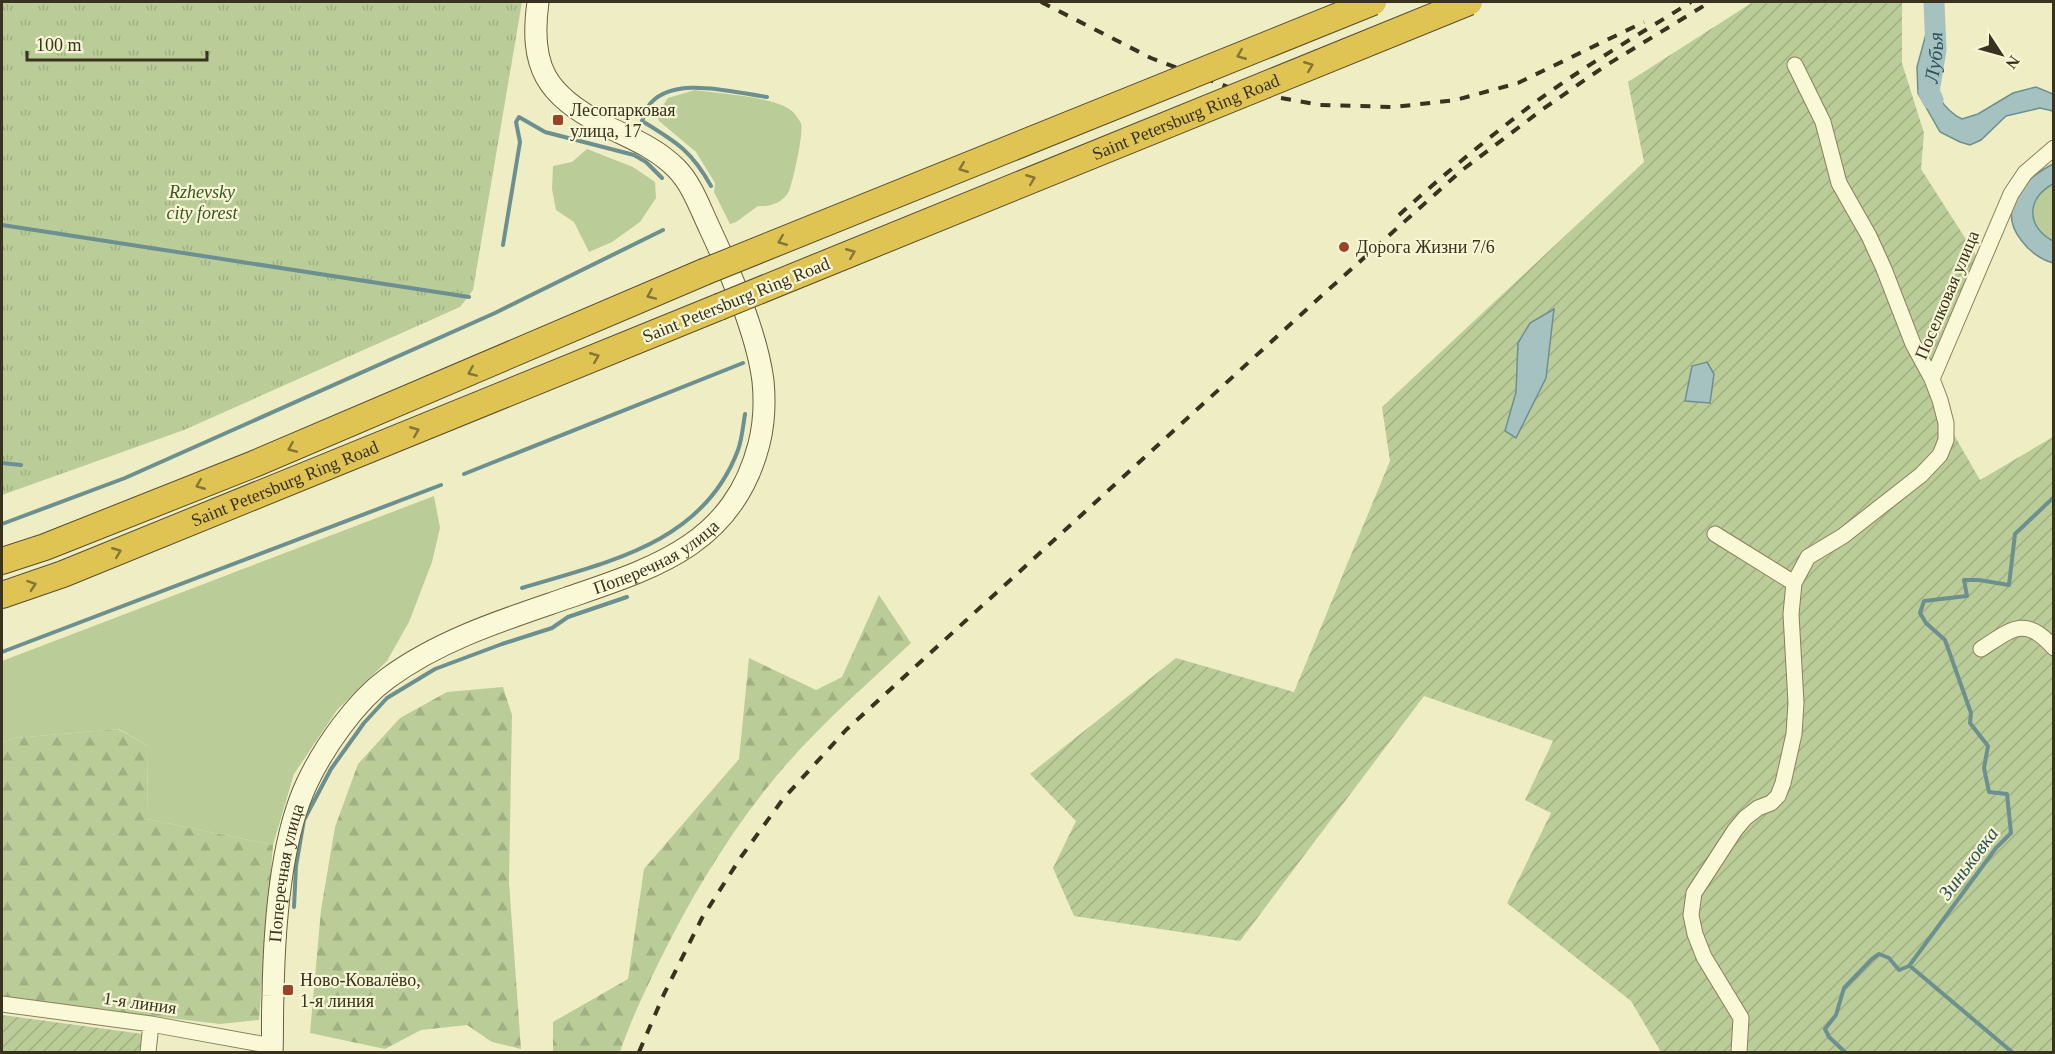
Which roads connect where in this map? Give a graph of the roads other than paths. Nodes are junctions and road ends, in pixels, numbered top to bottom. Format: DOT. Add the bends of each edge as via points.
graph roads {
  1 [pos="538,2"];
  2 [pos="1373,2"];
  3 [pos="1469,2"];
  4 [pos="1795,65"];
  5 [pos="2054,148"];
  6 [pos="1932,379"];
  7 [pos="1715,534"];
  8 [pos="2,561"];
  9 [pos="1794,583"];
  10 [pos="2,596"];
  11 [pos="2054,648"];
  12 [pos="1982,649"];
  13 [pos="2,1004"];
  14 [pos="151,1024"];
  15 [pos="272,1049"];
  16 [pos="147,1053"];
  17 [pos="1739,1053"];
  1 -- 15 [label="street, Поперечная улица" via="538,60 557,92 572,106 663,156 690,187 730,272 759,359 764,399 759,442 742,488 731,504 717,522 684,550 652,567 481,628 438,648 387,678 347,721 307,783 286,851 276,935"];
  2 -- 8 [label="highway, Saint Petersburg Ring Road, one-way, bridge" via="704,272 254,464"];
  10 -- 3 [label="highway, Saint Petersburg Ring Road, one-way, bridge"];
  4 -- 6 [label="street" via="1823,122 1839,183 1869,236 1913,344"];
  5 -- 6 [label="street, Поселковая улица" via="2025,173 2011,194"];
  6 -- 9 [label="street, Поселковая улица" via="1946,423 1946,440 1940,455 1921,475 1843,536 1808,557"];
  7 -- 9 [label="street"];
  9 -- 17 [label="street" via="1791,614 1796,703 1783,783 1771,803 1758,808 1735,830 1694,893 1691,915 1704,957 1741,1018"];
  11 -- 12 [label="street" via="2023,627"];
  13 -- 14 [label="street, 1-я линия"];
  14 -- 15 [label="street, 1-я линия"];
  14 -- 16 [label="street"];
}
